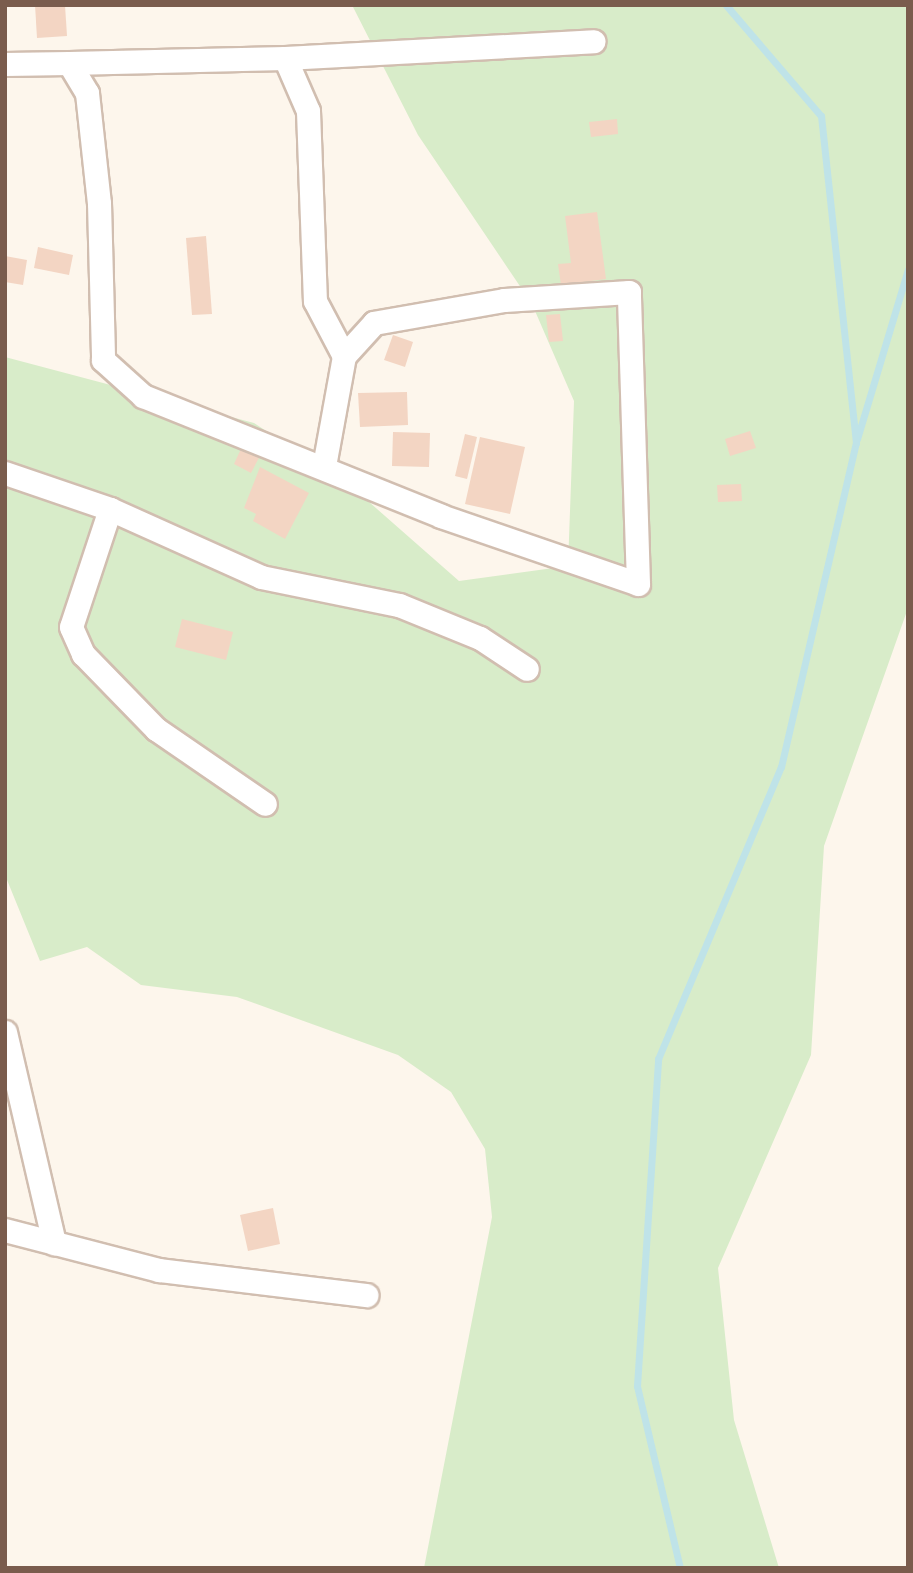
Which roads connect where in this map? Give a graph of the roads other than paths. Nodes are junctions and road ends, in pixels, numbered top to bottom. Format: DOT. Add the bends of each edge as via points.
graph roads {
  1 [pos="594,41"];
  2 [pos="285,58"];
  3 [pos="69,63"];
  4 [pos="5,64"];
  5 [pos="344,356"];
  6 [pos="324,466"];
  7 [pos="5,473"];
  8 [pos="110,509"];
  9 [pos="527,669"];
  10 [pos="265,804"];
  11 [pos="5,1032"];
  12 [pos="5,1230"];
  13 [pos="54,1243"];
  14 [pos="366,1295"];
  1 -- 2 [label="street"];
  2 -- 3 [label="street"];
  2 -- 5 [label="street" via="308,111 315,301"];
  3 -- 4 [label="street"];
  3 -- 6 [label="street" via="87,93 99,203 103,360 143,397"];
  5 -- 6 [label="street"];
  5 -- 6 [label="street" via="374,323 505,300 629,292 638,584 441,516"];
  7 -- 8 [label="street"];
  8 -- 9 [label="street" via="261,577 399,606 480,638"];
  8 -- 10 [label="street" via="71,627 83,654 156,729"];
  11 -- 13 [label="street"];
  12 -- 13 [label="street"];
  13 -- 14 [label="street" via="159,1270"];
}
